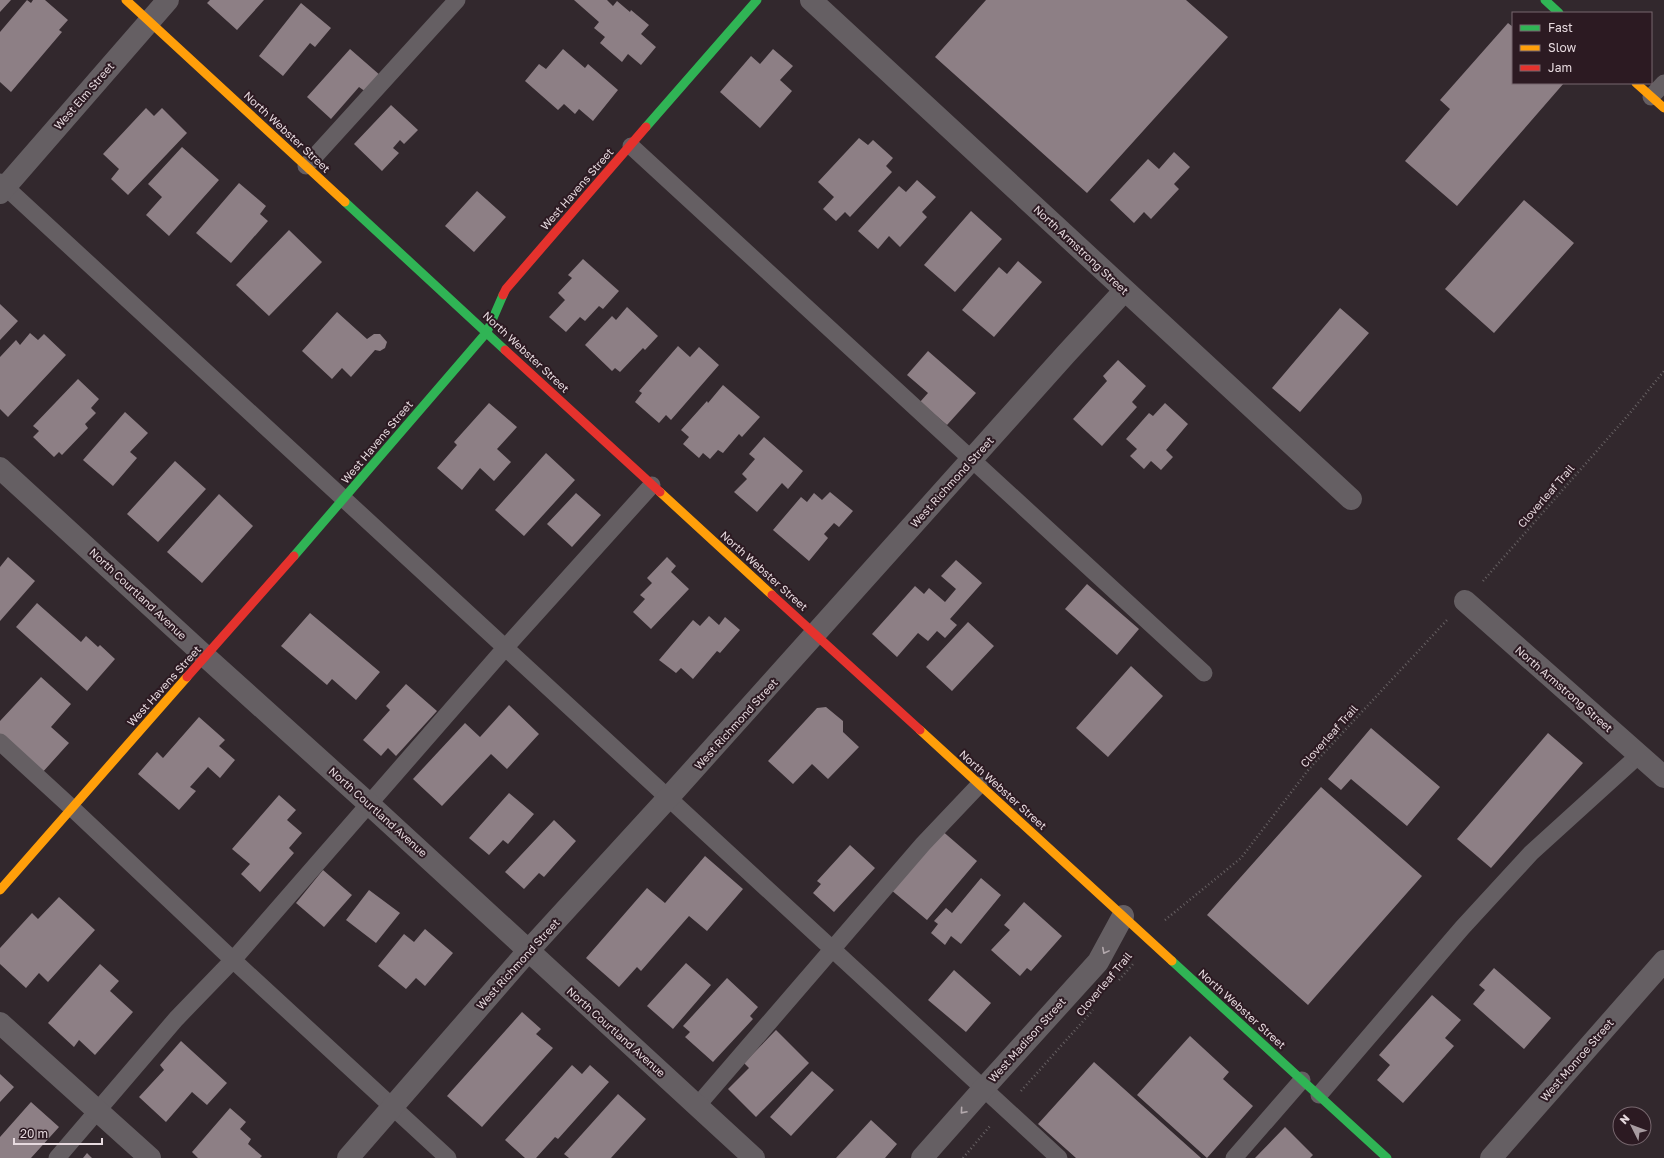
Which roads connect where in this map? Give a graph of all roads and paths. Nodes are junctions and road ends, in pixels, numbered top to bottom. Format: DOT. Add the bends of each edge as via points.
graph roads {
  1 [pos="126,0"];
  2 [pos="168,0"];
  3 [pos="757,0"];
  4 [pos="811,0"];
  5 [pos="454,1"];
  6 [pos="150,21"];
  7 [pos="1664,83"];
  8 [pos="1637,84"];
  9 [pos="1650,97"];
  10 [pos="1664,108"];
  11 [pos="631,146"];
  12 [pos="306,166"];
  13 [pos="2,187"];
  14 [pos="1125,290"];
  15 [pos="487,332"];
  16 [pos="1664,371"];
  17 [pos="972,460"];
  18 [pos="0,468"];
  19 [pos="652,485"];
  20 [pos="344,499"];
  21 [pos="1351,500"];
  22 [pos="1465,601"];
  23 [pos="816,635"];
  24 [pos="505,648"];
  25 [pos="206,657"];
  26 [pos="1204,673"];
  27 [pos="0,742"];
  28 [pos="1639,755"];
  29 [pos="1664,777"];
  30 [pos="979,785"];
  31 [pos="668,798"];
  32 [pos="369,804"];
  33 [pos="72,808"];
  34 [pos="0,890"];
  35 [pos="1123,916"];
  36 [pos="1149,941"];
  37 [pos="832,949"];
  38 [pos="528,951"];
  39 [pos="233,960"];
  40 [pos="1664,961"];
  41 [pos="1115,986"];
  42 [pos="1094,1009"];
  43 [pos="0,1023"];
  44 [pos="1302,1080"];
  45 [pos="984,1088"];
  46 [pos="1319,1096"];
  47 [pos="393,1106"];
  48 [pos="697,1106"];
  49 [pos="1005,1108"];
  50 [pos="98,1111"];
  51 [pos="57,1158"];
  52 [pos="150,1158"];
  53 [pos="348,1158"];
  54 [pos="448,1158"];
  55 [pos="754,1158"];
  56 [pos="922,1158"];
  57 [pos="963,1158"];
  58 [pos="1059,1158"];
  59 [pos="1234,1158"];
  60 [pos="1387,1158"];
  61 [pos="1490,1158"];
  1 -- 6 [label="street, North Webster Street"];
  2 -- 6 [label="street, West Elm Street"];
  3 -- 11 [label="street, West Havens Street"];
  4 -- 14 [label="street, North Armstrong Street"];
  5 -- 12 [label="lane"];
  6 -- 12 [label="street, North Webster Street"];
  6 -- 13 [label="street, West Elm Street"];
  7 -- 9 [label="lane"];
  8 -- 9 [label="street"];
  9 -- 10 [label="street"];
  11 -- 15 [label="street, West Havens Street" via="506,289"];
  11 -- 17 [label="lane"];
  12 -- 15 [label="street, North Webster Street"];
  13 -- 20 [label="lane"];
  14 -- 17 [label="street, West Richmond Street"];
  14 -- 21 [label="street, North Armstrong Street"];
  15 -- 19 [label="street, North Webster Street"];
  15 -- 20 [label="street, West Havens Street"];
  16 -- 22 [label="path, Cloverleaf Trail"];
  17 -- 23 [label="street, West Richmond Street"];
  17 -- 26 [label="lane"];
  18 -- 25 [label="street, North Courtland Avenue"];
  19 -- 23 [label="street, North Webster Street"];
  19 -- 24 [label="lane"];
  20 -- 24 [label="lane"];
  20 -- 25 [label="street, West Havens Street"];
  22 -- 28 [label="street, North Armstrong Street"];
  22 -- 36 [label="path, Cloverleaf Trail" via="1309,769 1241,858 1164,920"];
  23 -- 30 [label="street, North Webster Street"];
  23 -- 31 [label="street, West Richmond Street"];
  24 -- 31 [label="lane"];
  24 -- 32 [label="lane"];
  25 -- 32 [label="street, North Courtland Avenue"];
  25 -- 33 [label="street, West Havens Street"];
  27 -- 33 [label="lane"];
  28 -- 29 [label="street, North Armstrong Street"];
  28 -- 46 [label="lane" via="1531,853 1462,928"];
  30 -- 35 [label="street, North Webster Street"];
  30 -- 37 [label="lane" via="923,844"];
  31 -- 37 [label="lane"];
  31 -- 38 [label="street, West Richmond Street"];
  32 -- 38 [label="street, North Courtland Avenue"];
  32 -- 39 [label="lane"];
  33 -- 34 [label="street, West Havens Street"];
  33 -- 39 [label="lane"];
  35 -- 36 [label="street, North Webster Street"];
  35 -- 45 [label="street, West Madison Street, one-way" via="1098,962"];
  36 -- 41 [label="path, Cloverleaf Trail"];
  36 -- 44 [label="street, North Webster Street"];
  37 -- 45 [label="lane"];
  37 -- 48 [label="lane"];
  38 -- 47 [label="street, West Richmond Street"];
  38 -- 48 [label="street, North Courtland Avenue"];
  39 -- 47 [label="lane"];
  39 -- 50 [label="lane" via="176,1019"];
  40 -- 61 [label="street, West Monroe Street"];
  42 -- 49 [label="path, Cloverleaf Trail"];
  43 -- 50 [label="street"];
  44 -- 46 [label="street, North Webster Street"];
  44 -- 59 [label="lane"];
  45 -- 49 [label="lane"];
  45 -- 56 [label="street, West Madison Street, one-way"];
  46 -- 60 [label="street, North Webster Street"];
  47 -- 53 [label="street, West Richmond Street"];
  47 -- 54 [label="lane"];
  48 -- 55 [label="street, North Courtland Avenue"];
  49 -- 57 [label="path, Cloverleaf Trail"];
  49 -- 58 [label="lane"];
  50 -- 51 [label="lane"];
  50 -- 52 [label="street"];
}
